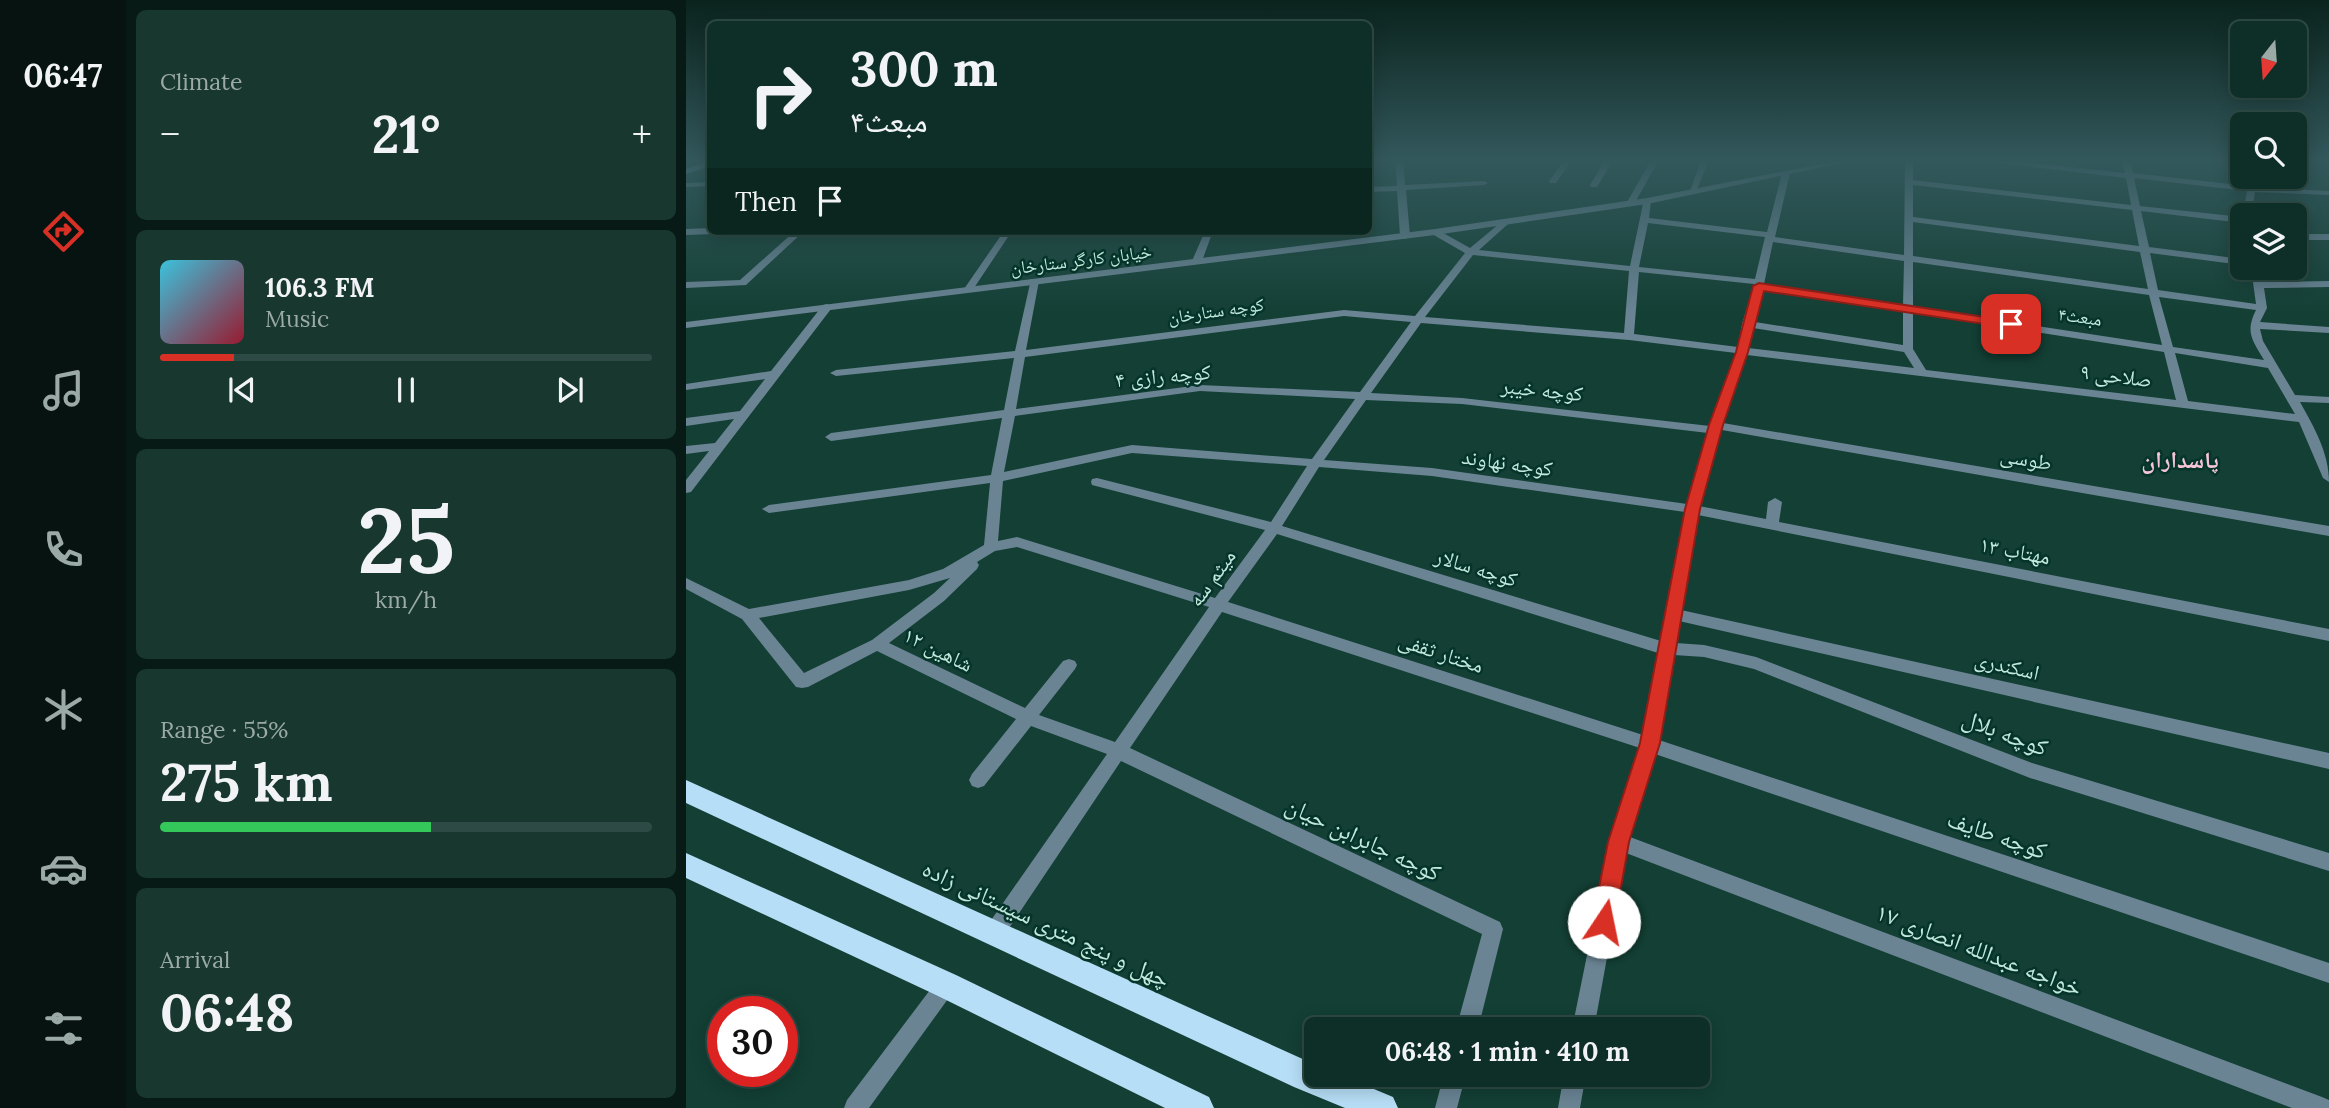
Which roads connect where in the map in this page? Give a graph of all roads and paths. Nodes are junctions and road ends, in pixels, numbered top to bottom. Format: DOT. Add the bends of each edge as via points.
graph roads {
  1 [pos="1403,212"];
  2 [pos="1576,212"];
  3 [pos="1645,212"];
  4 [pos="1776,212"];
  5 [pos="1909,212"];
  6 [pos="2139,212"];
  7 [pos="2173,212"];
  8 [pos="2230,218"];
  9 [pos="1909,219"];
  10 [pos="1644,220"];
  11 [pos="1505,222"];
  12 [pos="707,231"];
  13 [pos="686,232"];
  14 [pos="1435,232"];
  15 [pos="796,235"];
  16 [pos="1004,235"];
  17 [pos="1207,235"];
  18 [pos="1405,236"];
  19 [pos="1769,237"];
  20 [pos="2307,237"];
  21 [pos="2329,237"];
  22 [pos="2145,250"];
  23 [pos="1471,252"];
  24 [pos="1907,258"];
  25 [pos="1197,261"];
  26 [pos="2230,261"];
  27 [pos="1634,269"];
  28 [pos="2258,280"];
  29 [pos="1034,281"];
  30 [pos="1759,284"];
  31 [pos="2329,284"];
  32 [pos="686,285"];
  33 [pos="2259,285"];
  34 [pos="969,289"];
  35 [pos="2153,292"];
  36 [pos="827,307"];
  37 [pos="1907,309"];
  38 [pos="2262,309"];
  39 [pos="1418,320"];
  40 [pos="1747,324"];
  41 [pos="686,325"];
  42 [pos="2254,325"];
  43 [pos="2329,330"];
  44 [pos="1629,337"];
  45 [pos="2166,347"];
  46 [pos="1908,349"];
  47 [pos="1742,352"];
  48 [pos="1020,355"];
  49 [pos="2272,365"];
  50 [pos="836,373"];
  51 [pos="1922,373"];
  52 [pos="775,374"];
  53 [pos="686,387"];
  54 [pos="1362,397"];
  55 [pos="2292,398"];
  56 [pos="2329,400"];
  57 [pos="2183,403"];
  58 [pos="1009,412"];
  59 [pos="744,414"];
  60 [pos="2304,419"];
  61 [pos="686,422"];
  62 [pos="1716,428"];
  63 [pos="831,437"];
  64 [pos="720,446"];
  65 [pos="686,450"];
  66 [pos="1315,463"];
  67 [pos="997,478"];
  68 [pos="2329,478"];
  69 [pos="1097,482"];
  70 [pos="686,489"];
  71 [pos="1775,502"];
  72 [pos="769,509"];
  73 [pos="1692,509"];
  74 [pos="1772,524"];
  75 [pos="1274,528"];
  76 [pos="2329,531"];
  77 [pos="991,547"];
  78 [pos="686,583"];
  79 [pos="1219,604"];
  80 [pos="1675,614"];
  81 [pos="747,615"];
  82 [pos="2329,635"];
  83 [pos="877,644"];
  84 [pos="1666,649"];
  85 [pos="1069,665"];
  86 [pos="1027,718"];
  87 [pos="1650,743"];
  88 [pos="1118,751"];
  89 [pos="2329,761"];
  90 [pos="978,780"];
  91 [pos="686,792"];
  92 [pos="1619,842"];
  93 [pos="2329,862"];
  94 [pos="686,865"];
  95 [pos="994,933"];
  96 [pos="2329,973"];
  97 [pos="946,985"];
  98 [pos="1470,1017"];
  99 [pos="1585,1017"];
  100 [pos="1452,1087"];
  101 [pos="1573,1087"];
  102 [pos="1190,1106"];
  103 [pos="855,1108"];
  104 [pos="1382,1108"];
  105 [pos="1446,1108"];
  106 [pos="1569,1108"];
  107 [pos="2322,1108"];
  1 -- 18 [label="street"];
  2 -- 11 [label="street, خیابان کارگر ستارخان"];
  3 -- 10 [label="street"];
  4 -- 19 [label="street"];
  5 -- 9 [label="street"];
  6 -- 22 [label="street"];
  7 -- 8 [label="street"];
  9 -- 22 [label="street"];
  9 -- 24 [label="street"];
  10 -- 19 [label="street"];
  10 -- 27 [label="street"];
  11 -- 14 [label="street, خیابان کارگر ستارخان"];
  11 -- 23 [label="street, میثم سه"];
  12 -- 13 [label="street"];
  14 -- 18 [label="street, خیابان کارگر ستارخان"];
  14 -- 23 [label="street"];
  15 -- 32 [label="street" via="743,284"];
  16 -- 34 [label="street"];
  17 -- 25 [label="street"];
  18 -- 25 [label="street, خیابان کارگر ستارخان"];
  19 -- 24 [label="street"];
  19 -- 30 [label="street"];
  20 -- 21 [label="street"];
  22 -- 26 [label="street"];
  22 -- 35 [label="street"];
  23 -- 27 [label="street, مبعث۴"];
  23 -- 39 [label="street, میثم سه"];
  24 -- 35 [label="street"];
  24 -- 37 [label="street"];
  25 -- 29 [label="street, خیابان کارگر ستارخان"];
  27 -- 30 [label="street, مبعث۴"];
  27 -- 44 [label="street"];
  28 -- 33 [label="street"];
  29 -- 34 [label="street, خیابان کارگر ستارخان"];
  29 -- 48 [label="street"];
  30 -- 37 [label="street, مبعث۴"];
  30 -- 40 [label="street"];
  31 -- 33 [label="street"];
  33 -- 38 [label="street"];
  34 -- 36 [label="street, خیابان کارگر ستارخان"];
  35 -- 38 [label="street"];
  35 -- 45 [label="street"];
  36 -- 41 [label="street, خیابان کارگر ستارخان"];
  36 -- 52 [label="street"];
  37 -- 45 [label="street, مبعث۴"];
  37 -- 46 [label="street"];
  38 -- 42 [label="street"];
  39 -- 44 [label="street, کوچه ستارخان"];
  39 -- 48 [label="street, کوچه ستارخان" via="1344,313"];
  39 -- 54 [label="street, میثم سه"];
  40 -- 46 [label="street"];
  40 -- 47 [label="street"];
  42 -- 43 [label="street"];
  42 -- 49 [label="street"];
  44 -- 47 [label="street, صلاحی ۹"];
  45 -- 49 [label="street, مبعث۴"];
  45 -- 57 [label="street"];
  46 -- 51 [label="street"];
  47 -- 51 [label="street, صلاحی ۹"];
  47 -- 62 [label="street"];
  48 -- 50 [label="street, کوچه ستارخان"];
  48 -- 58 [label="street"];
  49 -- 55 [label="street"];
  51 -- 57 [label="street, صلاحی ۹"];
  52 -- 53 [label="street"];
  52 -- 59 [label="street"];
  54 -- 58 [label="street, کوچه رازی ۴" via="1200,388"];
  54 -- 62 [label="street, کوچه خیبر" via="1488,403"];
  54 -- 66 [label="street, میثم سه"];
  55 -- 56 [label="street"];
  55 -- 60 [label="street"];
  57 -- 60 [label="street, صلاحی ۹"];
  58 -- 63 [label="street, کوچه رازی ۴"];
  58 -- 67 [label="street"];
  59 -- 61 [label="street"];
  59 -- 64 [label="street"];
  60 -- 68 [label="street"];
  62 -- 73 [label="street"];
  62 -- 76 [label="street, طوسی"];
  64 -- 65 [label="street"];
  64 -- 70 [label="street"];
  66 -- 67 [label="street, کوچه نهاوند" via="1132,449"];
  66 -- 73 [label="street, کوچه نهاوند" via="1432,472"];
  66 -- 75 [label="street, میثم سه"];
  67 -- 72 [label="street, کوچه نهاوند"];
  67 -- 77 [label="street"];
  69 -- 75 [label="street, کوچه سالار"];
  71 -- 74 [label="street"];
  73 -- 74 [label="street, مهتاب ۱۳"];
  73 -- 80 [label="street"];
  74 -- 82 [label="street, مهتاب ۱۳"];
  75 -- 79 [label="street, میثم سه"];
  75 -- 84 [label="street, کوچه سالار"];
  77 -- 79 [label="street, مختار ثقفی" via="1017,542"];
  77 -- 81 [label="street" via="948,573 909,584"];
  77 -- 83 [label="street, شاهین ۱۲" via="939,597"];
  78 -- 81 [label="street"];
  79 -- 87 [label="street, مختار ثقفی"];
  79 -- 88 [label="street, میثم سه"];
  80 -- 84 [label="street"];
  80 -- 89 [label="street, اسکندری"];
  81 -- 83 [label="street" via="802,682"];
  83 -- 86 [label="street, شاهین ۱۲"];
  84 -- 87 [label="street"];
  84 -- 93 [label="street, کوچه بلال" via="1704,651 1756,663 2031,770"];
  85 -- 86 [label="street"];
  86 -- 88 [label="street, شاهین ۱۲"];
  86 -- 90 [label="street"];
  87 -- 92 [label="street"];
  87 -- 96 [label="street, کوچه طایف"];
  88 -- 95 [label="street, میثم سه"];
  88 -- 98 [label="street, کوچه جابرابن حیان" via="1493,929"];
  91 -- 95 [label="highway, چهل و پنج متری سیستانی زاده"];
  92 -- 99 [label="street"];
  92 -- 107 [label="street, خواجه عبدالله انصاری ۱۷"];
  94 -- 97 [label="highway"];
  95 -- 104 [label="highway, چهل و پنج متری سیستانی زاده"];
  97 -- 102 [label="highway"];
  97 -- 103 [label="street"];
  100 -- 105 [label="street"];
  101 -- 106 [label="street"];
}
